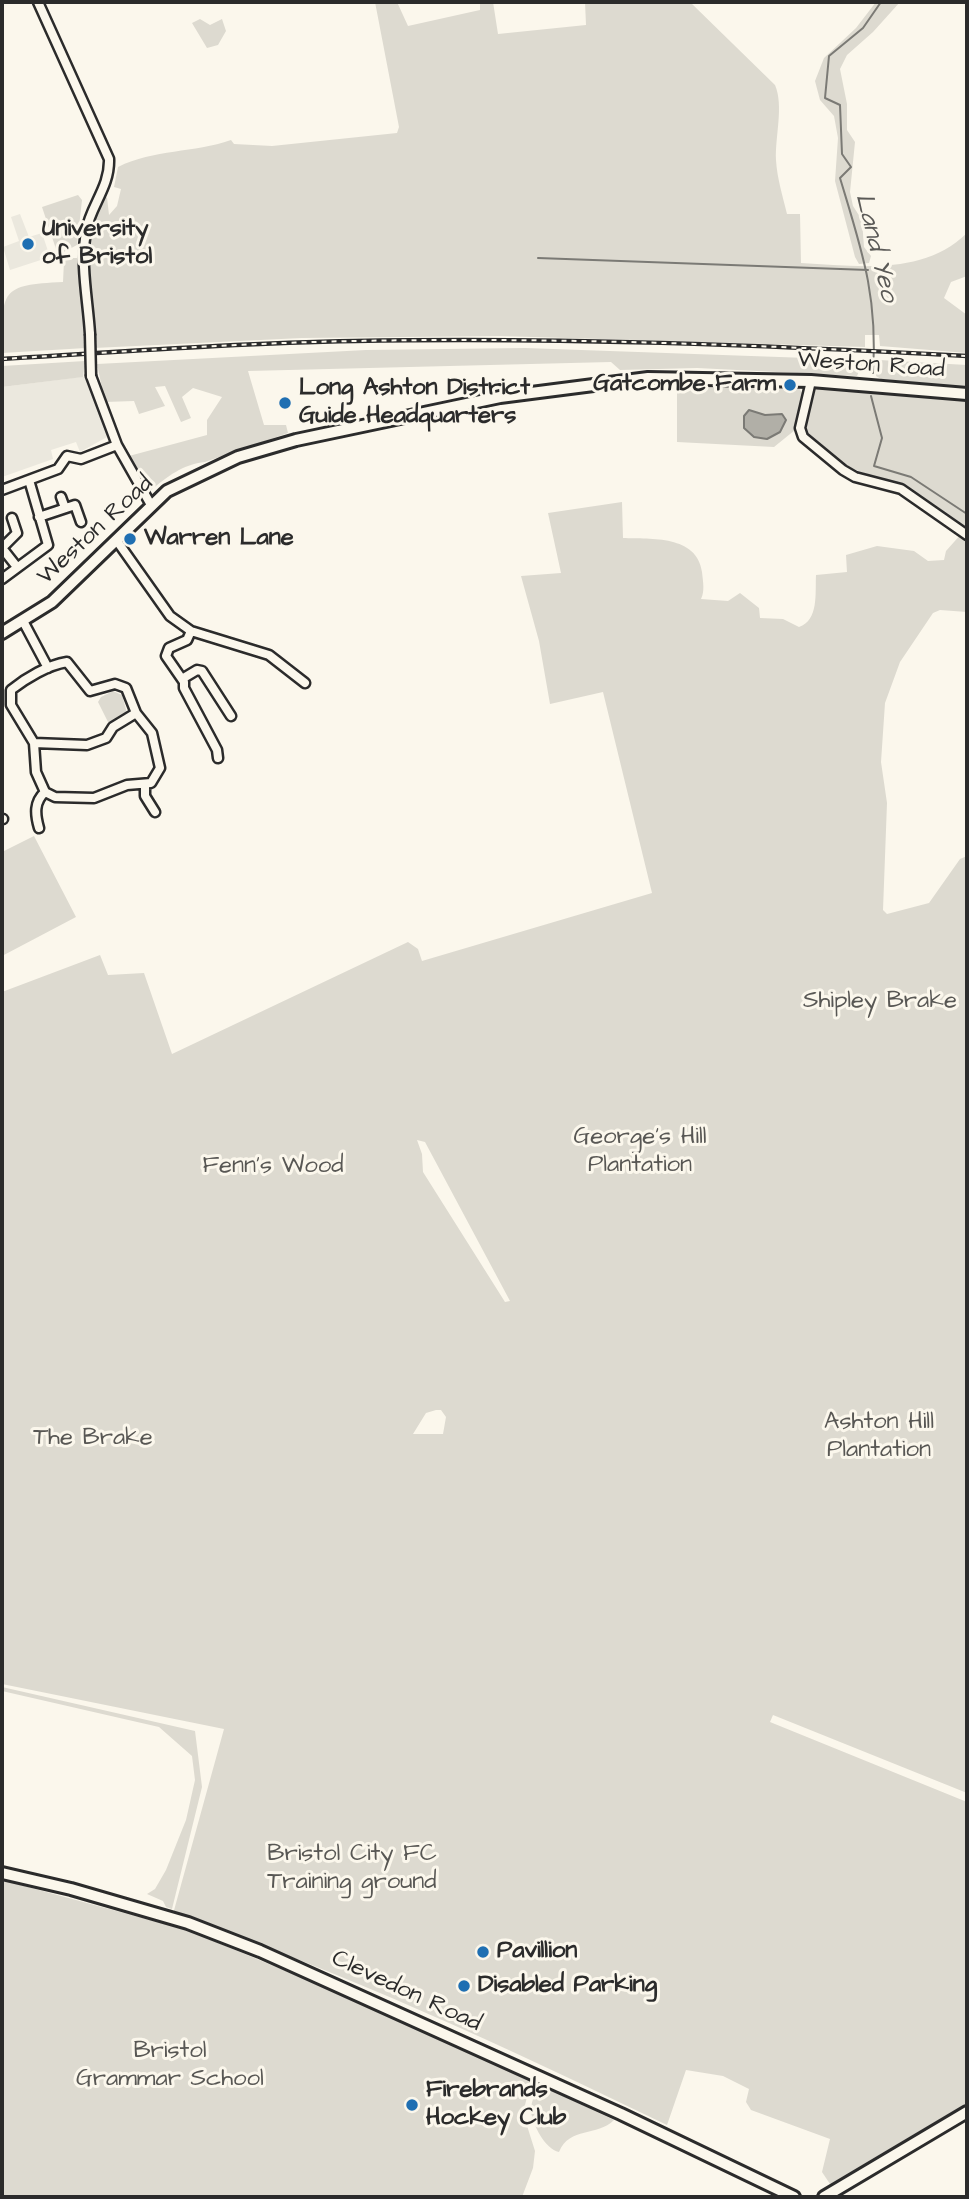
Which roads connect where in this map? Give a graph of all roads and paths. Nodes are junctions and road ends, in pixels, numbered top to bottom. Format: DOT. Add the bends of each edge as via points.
graph roads {
  1 [pos="38,2"];
  2 [pos="811,381"];
  3 [pos="967,394"];
  4 [pos="117,444"];
  5 [pos="29,480"];
  6 [pos="2,490"];
  7 [pos="61,497"];
  8 [pos="151,505"];
  9 [pos="65,508"];
  10 [pos="39,517"];
  11 [pos="12,518"];
  12 [pos="82,522"];
  13 [pos="967,535"];
  14 [pos="117,541"];
  15 [pos="2,548"];
  16 [pos="17,567"];
  17 [pos="2,579"];
  18 [pos="23,621"];
  19 [pos="191,631"];
  20 [pos="2,634"];
  21 [pos="48,668"];
  22 [pos="182,679"];
  23 [pos="305,683"];
  24 [pos="6,688"];
  25 [pos="136,713"];
  26 [pos="231,716"];
  27 [pos="34,743"];
  28 [pos="218,758"];
  29 [pos="145,786"];
  30 [pos="45,792"];
  31 [pos="155,813"];
  32 [pos="38,828"];
  33 [pos="2,1873"];
  34 [pos="967,2112"];
  35 [pos="780,2195"];
  36 [pos="794,2197"];
  37 [pos="824,2197"];
  1 -- 4 [label="street, bridge" via="109,159 109,173 87,227 83,252 92,376"];
  2 -- 3 [label="street, Weston Road"];
  2 -- 8 [label="street, Weston Road" via="648,378 500,397 326,433 238,457 183,482"];
  2 -- 13 [label="street" via="800,428 803,437 855,477 901,489"];
  4 -- 5 [label="street" via="81,459 67,456 58,469"];
  4 -- 8 [label="street"];
  5 -- 6 [label="street"];
  5 -- 10 [label="street"];
  7 -- 9 [label="street"];
  8 -- 14 [label="street, Weston Road"];
  9 -- 10 [label="street"];
  9 -- 12 [label="street" via="75,505"];
  10 -- 16 [label="street" via="46,550"];
  11 -- 15 [label="street" via="17,533"];
  14 -- 18 [label="street, Weston Road" via="52,602"];
  14 -- 19 [label="street" via="170,616"];
  15 -- 16 [label="street"];
  16 -- 17 [label="street"];
  18 -- 20 [label="street, Weston Road"];
  18 -- 21 [label="street"];
  19 -- 22 [label="street" via="187,640 166,654"];
  19 -- 23 [label="street" via="269,655"];
  21 -- 24 [label="street"];
  21 -- 25 [label="street" via="67,662 90,691 121,685 130,693"];
  22 -- 26 [label="street" via="202,671"];
  22 -- 28 [label="street"];
  24 -- 27 [label="street"];
  25 -- 27 [label="street" via="116,724 106,738 87,745"];
  25 -- 29 [label="street" via="152,733 160,768 156,779"];
  27 -- 30 [label="street" via="36,772"];
  29 -- 30 [label="street" via="127,785 94,798 55,797"];
  29 -- 31 [label="street"];
  30 -- 32 [label="street" via="36,808"];
  33 -- 35 [label="street, Clevedon Road" via="188,1923 271,1956 631,2119"];
  34 -- 37 [label="street"];
  35 -- 36 [label="street, Clevedon Road"];
}
